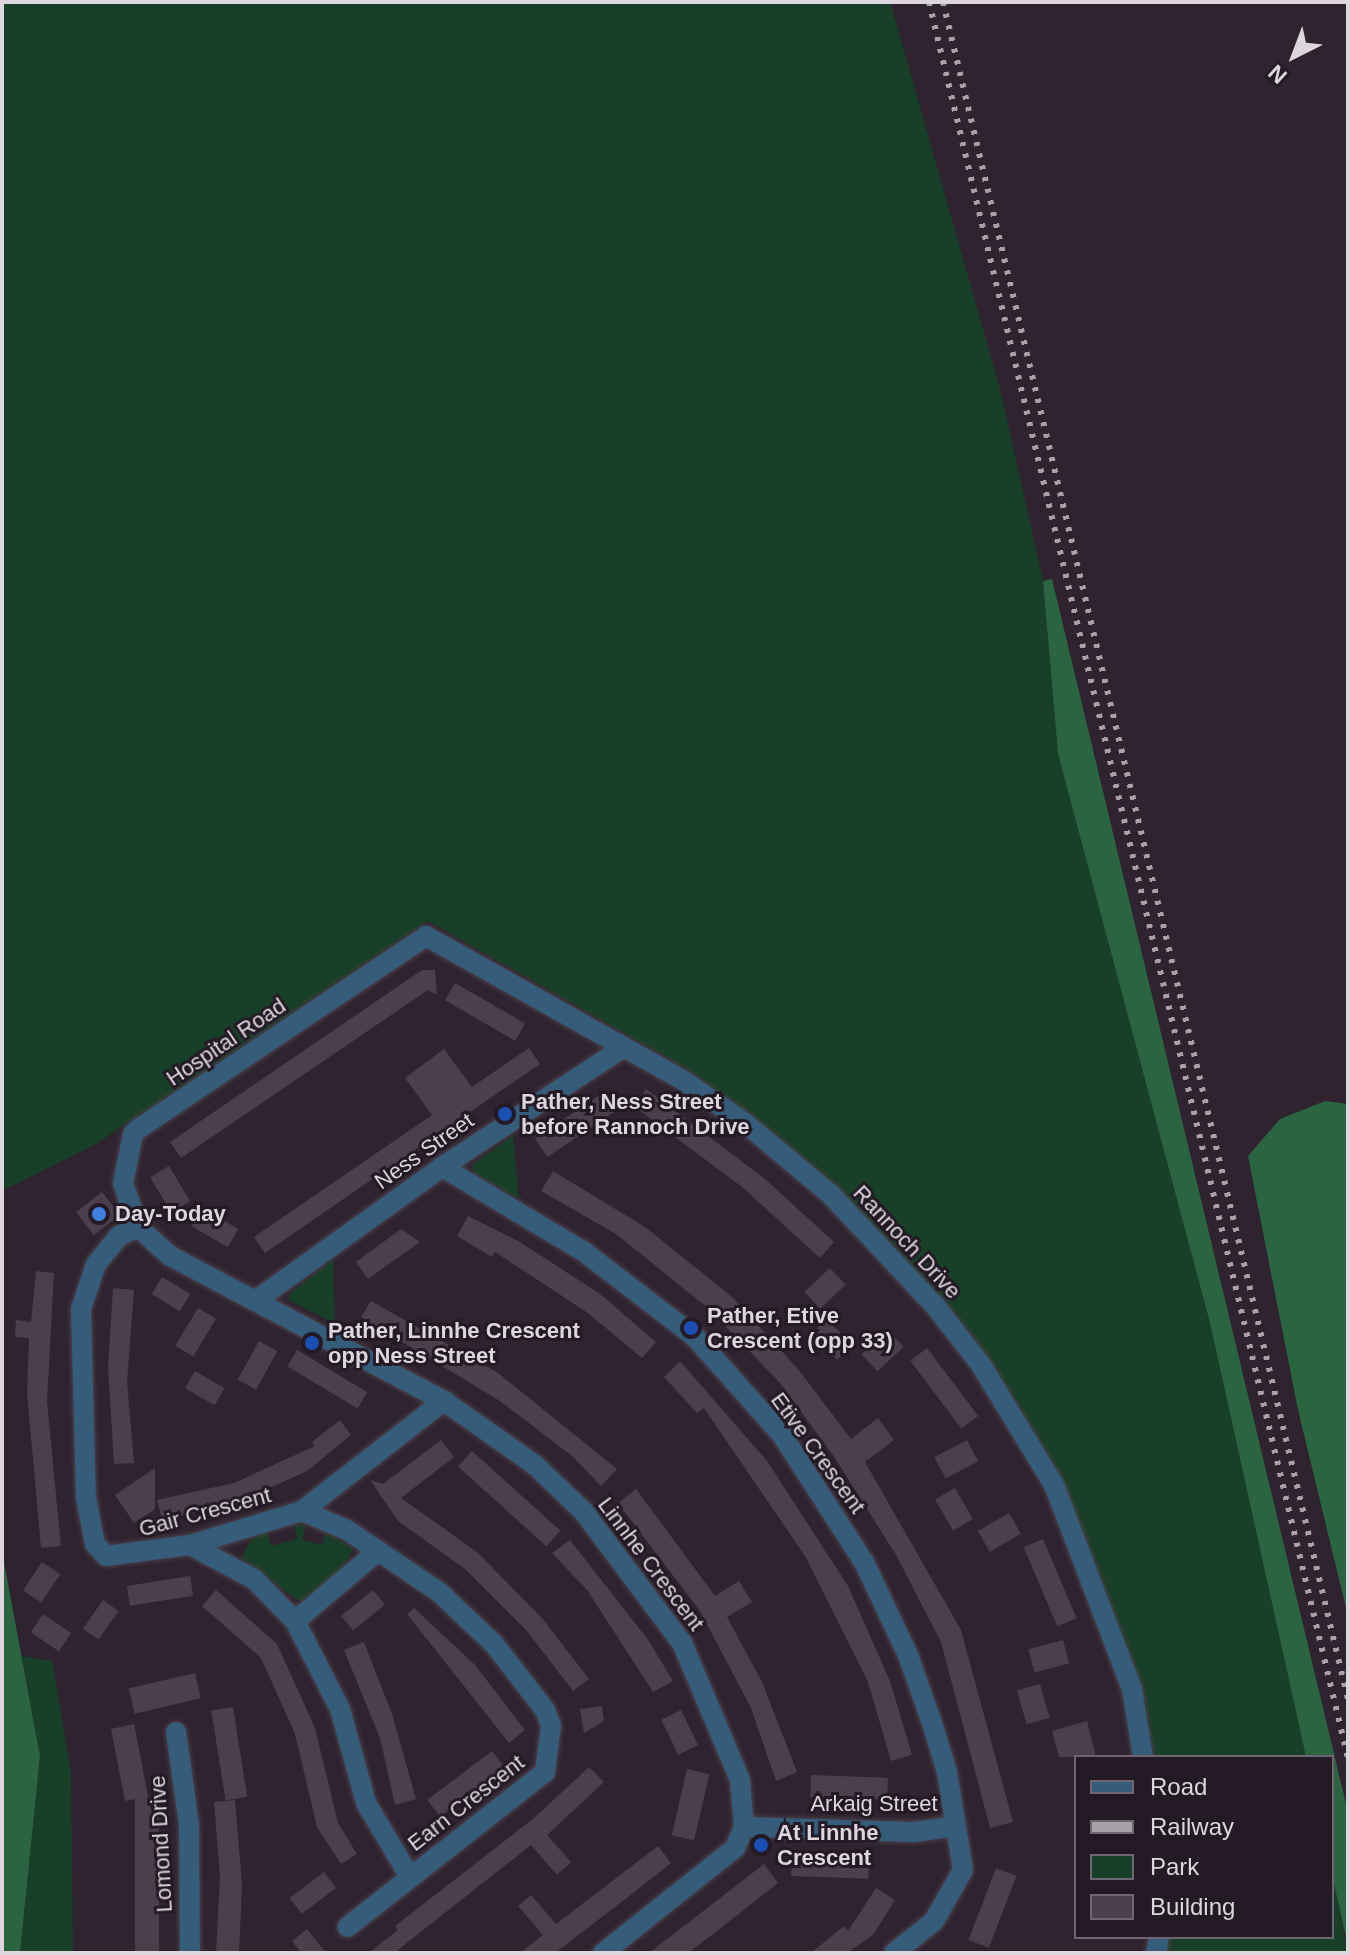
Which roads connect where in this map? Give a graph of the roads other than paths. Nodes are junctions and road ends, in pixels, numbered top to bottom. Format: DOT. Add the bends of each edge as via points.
graph roads {
  1 [pos="426,936"];
  2 [pos="624,1047"];
  3 [pos="442,1167"];
  4 [pos="138,1227"];
  5 [pos="255,1301"];
  6 [pos="444,1401"];
  7 [pos="302,1511"];
  8 [pos="190,1545"];
  9 [pos="378,1551"];
  10 [pos="295,1621"];
  11 [pos="176,1732"];
  12 [pos="1143,1755"];
  13 [pos="956,1826"];
  14 [pos="744,1827"];
  15 [pos="410,1877"];
  16 [pos="347,1927"];
  17 [pos="190,1953"];
  18 [pos="603,1953"];
  19 [pos="894,1953"];
  1 -- 2 [label="street, Rannoch Drive"];
  1 -- 4 [label="street, Hospital Road" via="133,1134 123,1183"];
  2 -- 3 [label="street, Ness Street"];
  2 -- 12 [label="street, Rannoch Drive" via="684,1081 801,1168 964,1339 1054,1485 1132,1689"];
  3 -- 5 [label="street, Ness Street"];
  3 -- 13 [label="street, Etive Crescent" via="637,1287 695,1337 782,1435 823,1493 887,1607 940,1747"];
  4 -- 5 [label="street, Linnhe Crescent" via="170,1256"];
  4 -- 8 [label="street, Gair Crescent" via="119,1236 96,1264 81,1309 86,1498 95,1544 106,1556"];
  5 -- 6 [label="street, Linnhe Crescent"];
  6 -- 7 [label="street, Gair Crescent"];
  6 -- 14 [label="street, Linnhe Crescent" via="535,1465 584,1512 632,1570 682,1643 702,1685 745,1795"];
  7 -- 8 [label="street, Gair Crescent"];
  7 -- 9 [label="street, Earn Crescent"];
  8 -- 10 [label="street, Earn Crescent" via="254,1579"];
  9 -- 10 [label="street"];
  9 -- 15 [label="street, Earn Crescent" via="439,1592 494,1644 545,1710 551,1726 545,1772"];
  10 -- 15 [label="street, Earn Crescent" via="340,1709 366,1803"];
  11 -- 17 [label="street, Lomond Drive" via="189,1825"];
  13 -- 14 [label="street, Arkaig Street" via="914,1832"];
  13 -- 19 [label="street, Etive Crescent" via="963,1870 951,1899 934,1921"];
  14 -- 18 [label="street" via="735,1848"];
  15 -- 16 [label="street, Earn Crescent"];
}
